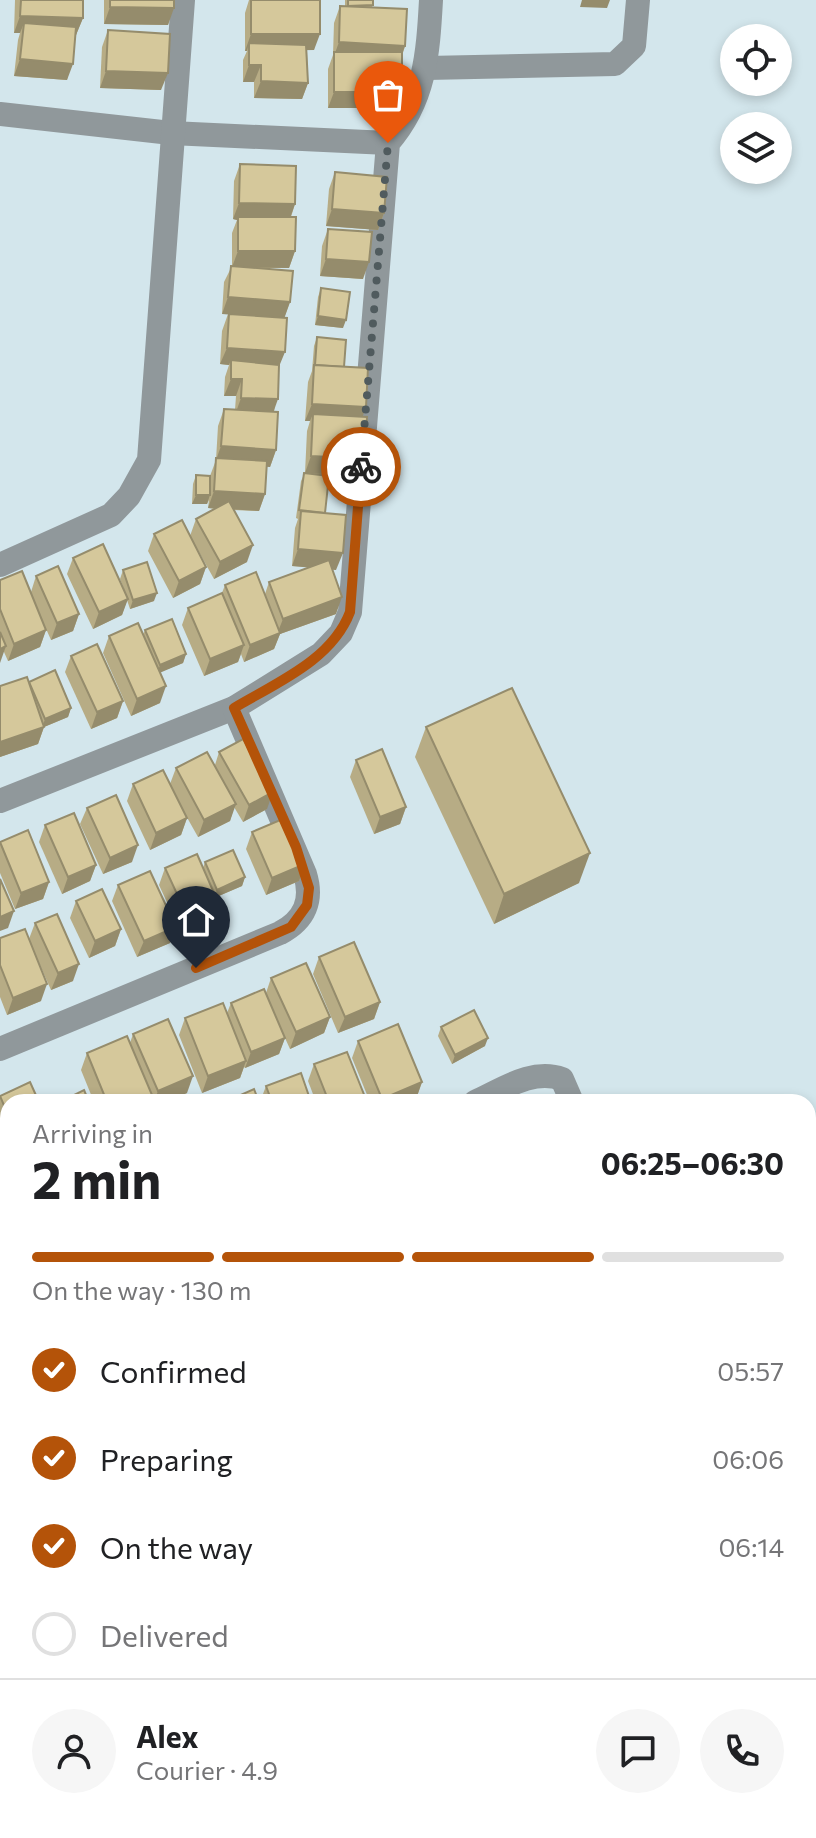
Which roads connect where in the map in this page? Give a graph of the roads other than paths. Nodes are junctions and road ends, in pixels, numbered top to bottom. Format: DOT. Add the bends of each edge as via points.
graph roads {
  1 [pos="183,0"];
  2 [pos="431,0"];
  3 [pos="638,0"];
  4 [pos="427,68"];
  5 [pos="0,114"];
  6 [pos="171,133"];
  7 [pos="388,143"];
  8 [pos="0,565"];
  9 [pos="234,708"];
  10 [pos="0,801"];
  11 [pos="0,1049"];
  12 [pos="493,1094"];
  13 [pos="569,1094"];
  1 -- 6 [label="street"];
  2 -- 4 [label="street"];
  3 -- 4 [label="street" via="634,46 615,64"];
  4 -- 7 [label="street" via="403,126"];
  5 -- 6 [label="street"];
  6 -- 7 [label="street"];
  6 -- 8 [label="street" via="149,460 129,496 111,515"];
  7 -- 9 [label="street" via="350,612 341,633 321,654"];
  9 -- 10 [label="street"];
  9 -- 11 [label="street" via="305,874 309,888 303,914 280,933"];
  12 -- 13 [label="street" via="546,1075 562,1079"];
}
